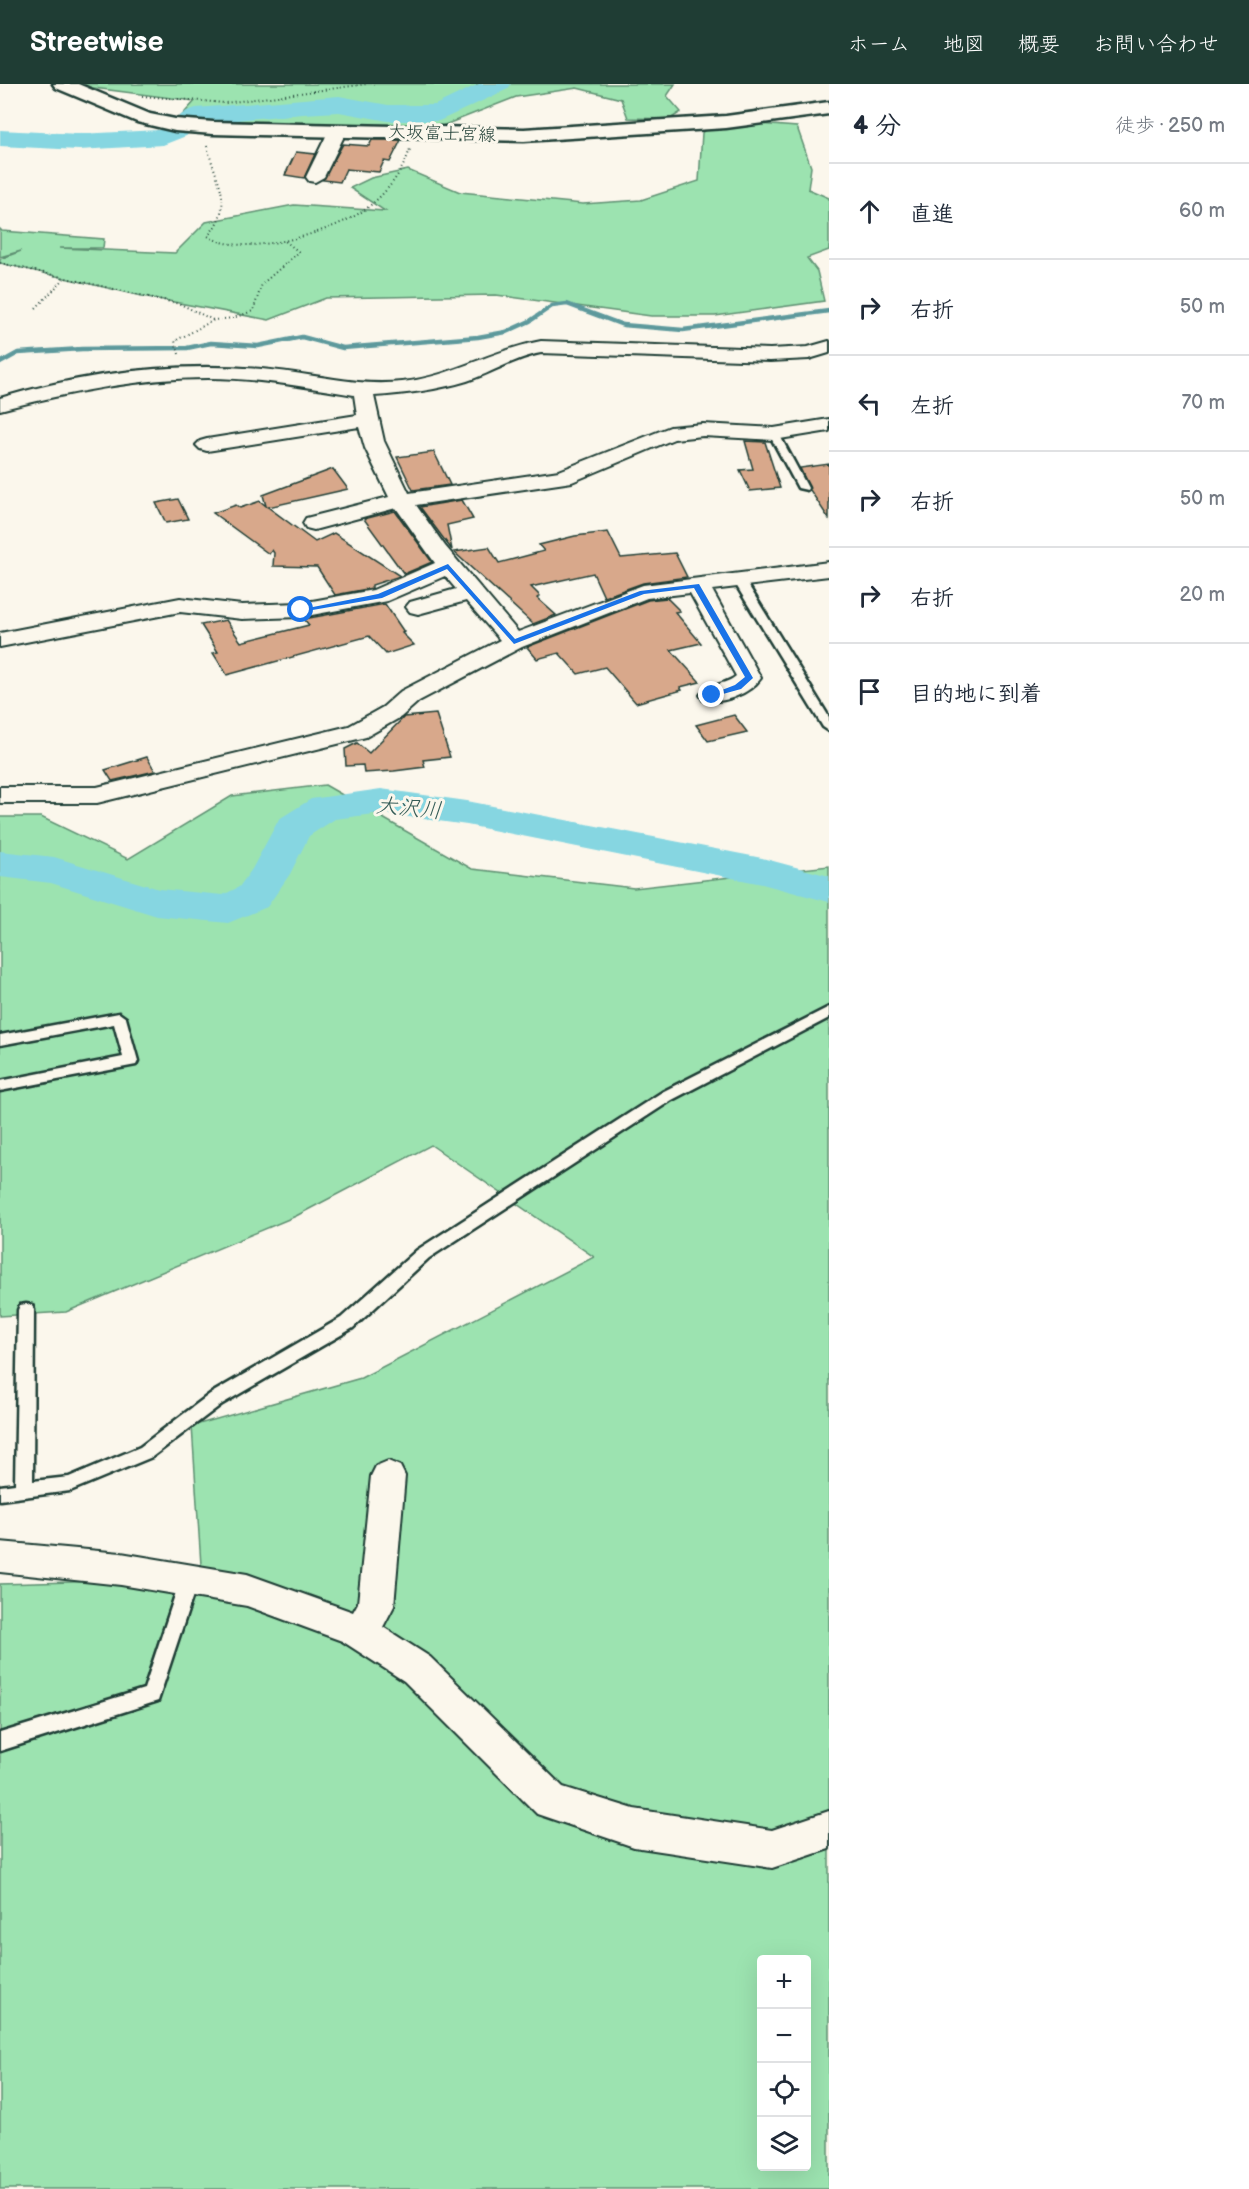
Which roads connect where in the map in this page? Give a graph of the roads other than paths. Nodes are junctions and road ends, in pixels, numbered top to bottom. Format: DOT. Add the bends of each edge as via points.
graph roads {
  1 [pos="62,84"];
  2 [pos="829,108"];
  3 [pos="338,130"];
  4 [pos="315,177"];
  5 [pos="829,347"];
  6 [pos="252,375"];
  7 [pos="222,388"];
  8 [pos="363,390"];
  9 [pos="0,404"];
  10 [pos="369,419"];
  11 [pos="829,425"];
  12 [pos="774,434"];
  13 [pos="207,445"];
  14 [pos="803,488"];
  15 [pos="403,500"];
  16 [pos="314,523"];
  17 [pos="448,566"];
  18 [pos="829,569"];
  19 [pos="739,580"];
  20 [pos="697,585"];
  21 [pos="471,592"];
  22 [pos="418,607"];
  23 [pos="0,640"];
  24 [pos="514,642"];
  25 [pos="712,695"];
  26 [pos="829,727"];
  27 [pos="0,795"];
  28 [pos="829,1012"];
  29 [pos="0,1040"];
  30 [pos="0,1086"];
  31 [pos="26,1310"];
  32 [pos="388,1476"];
  33 [pos="24,1490"];
  34 [pos="0,1493"];
  35 [pos="0,1557"];
  36 [pos="189,1580"];
  37 [pos="360,1632"];
  38 [pos="0,1742"];
  39 [pos="829,1830"];
  1 -- 3 [label="main road, 大坂富士宮線" via="144,118 175,125"];
  2 -- 3 [label="main road, 大坂富士宮線" via="726,122 524,135"];
  3 -- 4 [label="street"];
  5 -- 8 [label="street" via="809,353 770,355 541,347 519,351 461,376 403,388"];
  6 -- 7 [label="street"];
  6 -- 8 [label="street"];
  6 -- 9 [label="street" via="207,372 106,380"];
  8 -- 10 [label="street"];
  10 -- 13 [label="street"];
  10 -- 15 [label="street" via="375,447"];
  11 -- 12 [label="street"];
  12 -- 14 [label="lane"];
  12 -- 15 [label="street" via="703,430 670,433 564,477"];
  15 -- 16 [label="street"];
  15 -- 17 [label="street"];
  17 -- 21 [label="street"];
  17 -- 23 [label="street" via="380,596 301,610 242,612 180,605"];
  18 -- 19 [label="street"];
  19 -- 20 [label="street"];
  19 -- 26 [label="lane"];
  20 -- 24 [label="street" via="643,592"];
  20 -- 25 [label="street" via="749,678 738,687"];
  21 -- 22 [label="street"];
  21 -- 24 [label="street"];
  24 -- 27 [label="street" via="458,659 392,712 357,732 97,795"];
  28 -- 33 [label="lane" via="657,1103 423,1254 347,1323 216,1399 146,1452 70,1484"];
  29 -- 30 [label="lane" via="119,1018 131,1061"];
  31 -- 33 [label="lane"];
  32 -- 37 [label="street" via="376,1606"];
  33 -- 34 [label="lane"];
  35 -- 36 [label="street"];
  36 -- 37 [label="street" via="246,1590"];
  36 -- 38 [label="lane" via="152,1695"];
  37 -- 39 [label="street" via="417,1669 551,1801 634,1828 772,1849"];
}
